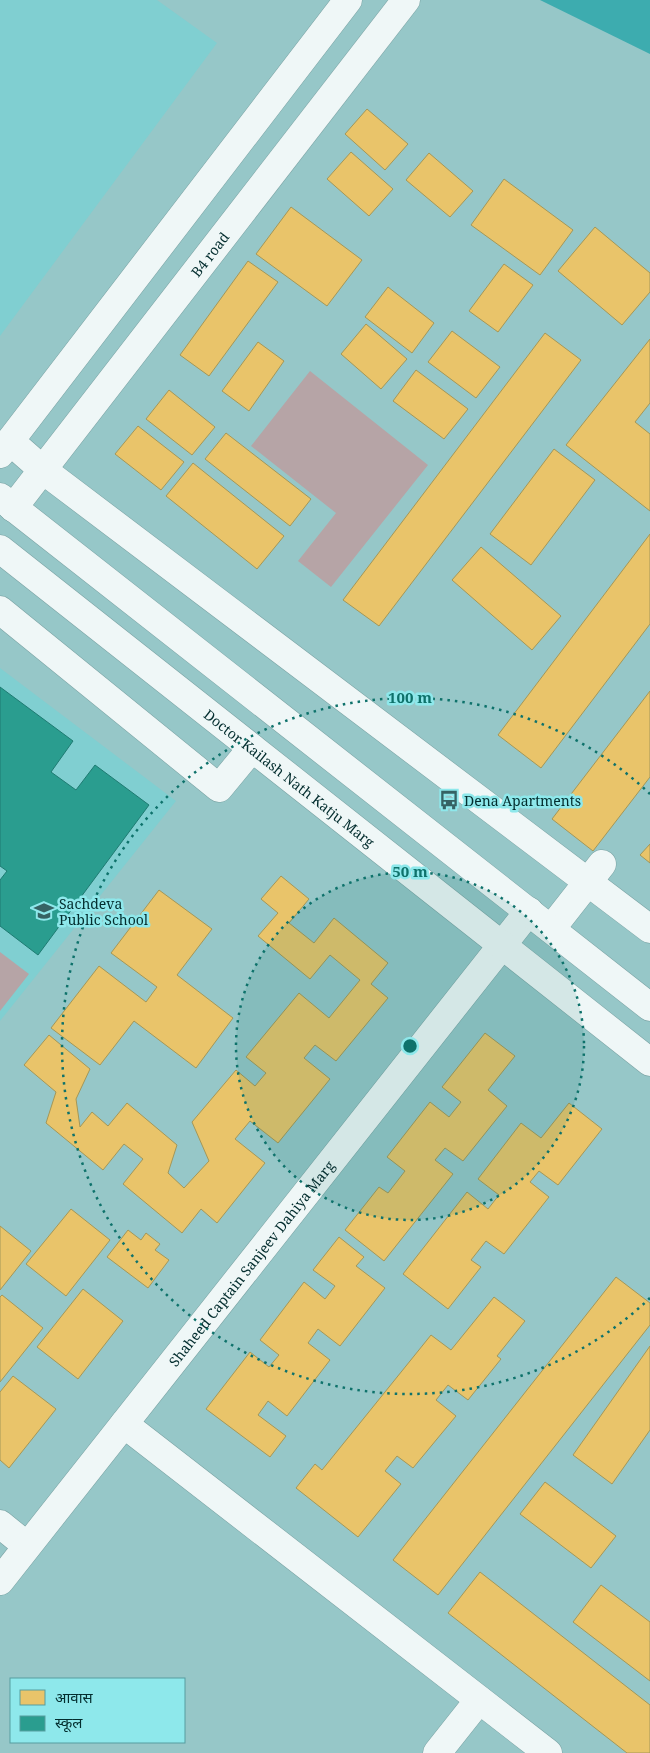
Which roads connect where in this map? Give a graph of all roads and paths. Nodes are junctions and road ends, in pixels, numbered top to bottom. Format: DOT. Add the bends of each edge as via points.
graph roads {
  1 [pos="348,0"];
  2 [pos="400,9"];
  3 [pos="5,448"];
  4 [pos="43,470"];
  5 [pos="7,503"];
  6 [pos="0,549"];
  7 [pos="0,610"];
  8 [pos="252,748"];
  9 [pos="595,873"];
  10 [pos="529,911"];
  11 [pos="551,929"];
  12 [pos="650,929"];
  13 [pos="502,945"];
  14 [pos="650,1007"];
  15 [pos="650,1062"];
  16 [pos="124,1424"];
  17 [pos="0,1524"];
  18 [pos="27,1546"];
  19 [pos="0,1581"];
  20 [pos="479,1700"];
  21 [pos="437,1753"];
  22 [pos="548,1753"];
  1 -- 3 [label="street"];
  2 -- 4 [label="street, B4 road"];
  3 -- 4 [label="street"];
  4 -- 5 [label="street, B4 road"];
  4 -- 9 [label="street"];
  5 -- 10 [label="street"];
  6 -- 8 [label="street, Doctor Kailash Nath Katju Marg"];
  7 -- 8 [label="street" via="219,788"];
  8 -- 13 [label="street, Doctor Kailash Nath Katju Marg"];
  9 -- 11 [label="street"];
  9 -- 12 [label="street"];
  10 -- 11 [label="street"];
  10 -- 13 [label="street, Shaheed Captain Sanjeev Dahiya Marg"];
  11 -- 14 [label="street"];
  13 -- 15 [label="street, Doctor Kailash Nath Katju Marg"];
  13 -- 16 [label="street, Shaheed Captain Sanjeev Dahiya Marg"];
  16 -- 18 [label="street, Shaheed Captain Sanjeev Dahiya Marg"];
  16 -- 20 [label="street"];
  17 -- 18 [label="street"];
  18 -- 19 [label="street, Shaheed Captain Sanjeev Dahiya Marg"];
  20 -- 21 [label="street"];
  20 -- 22 [label="street"];
}
